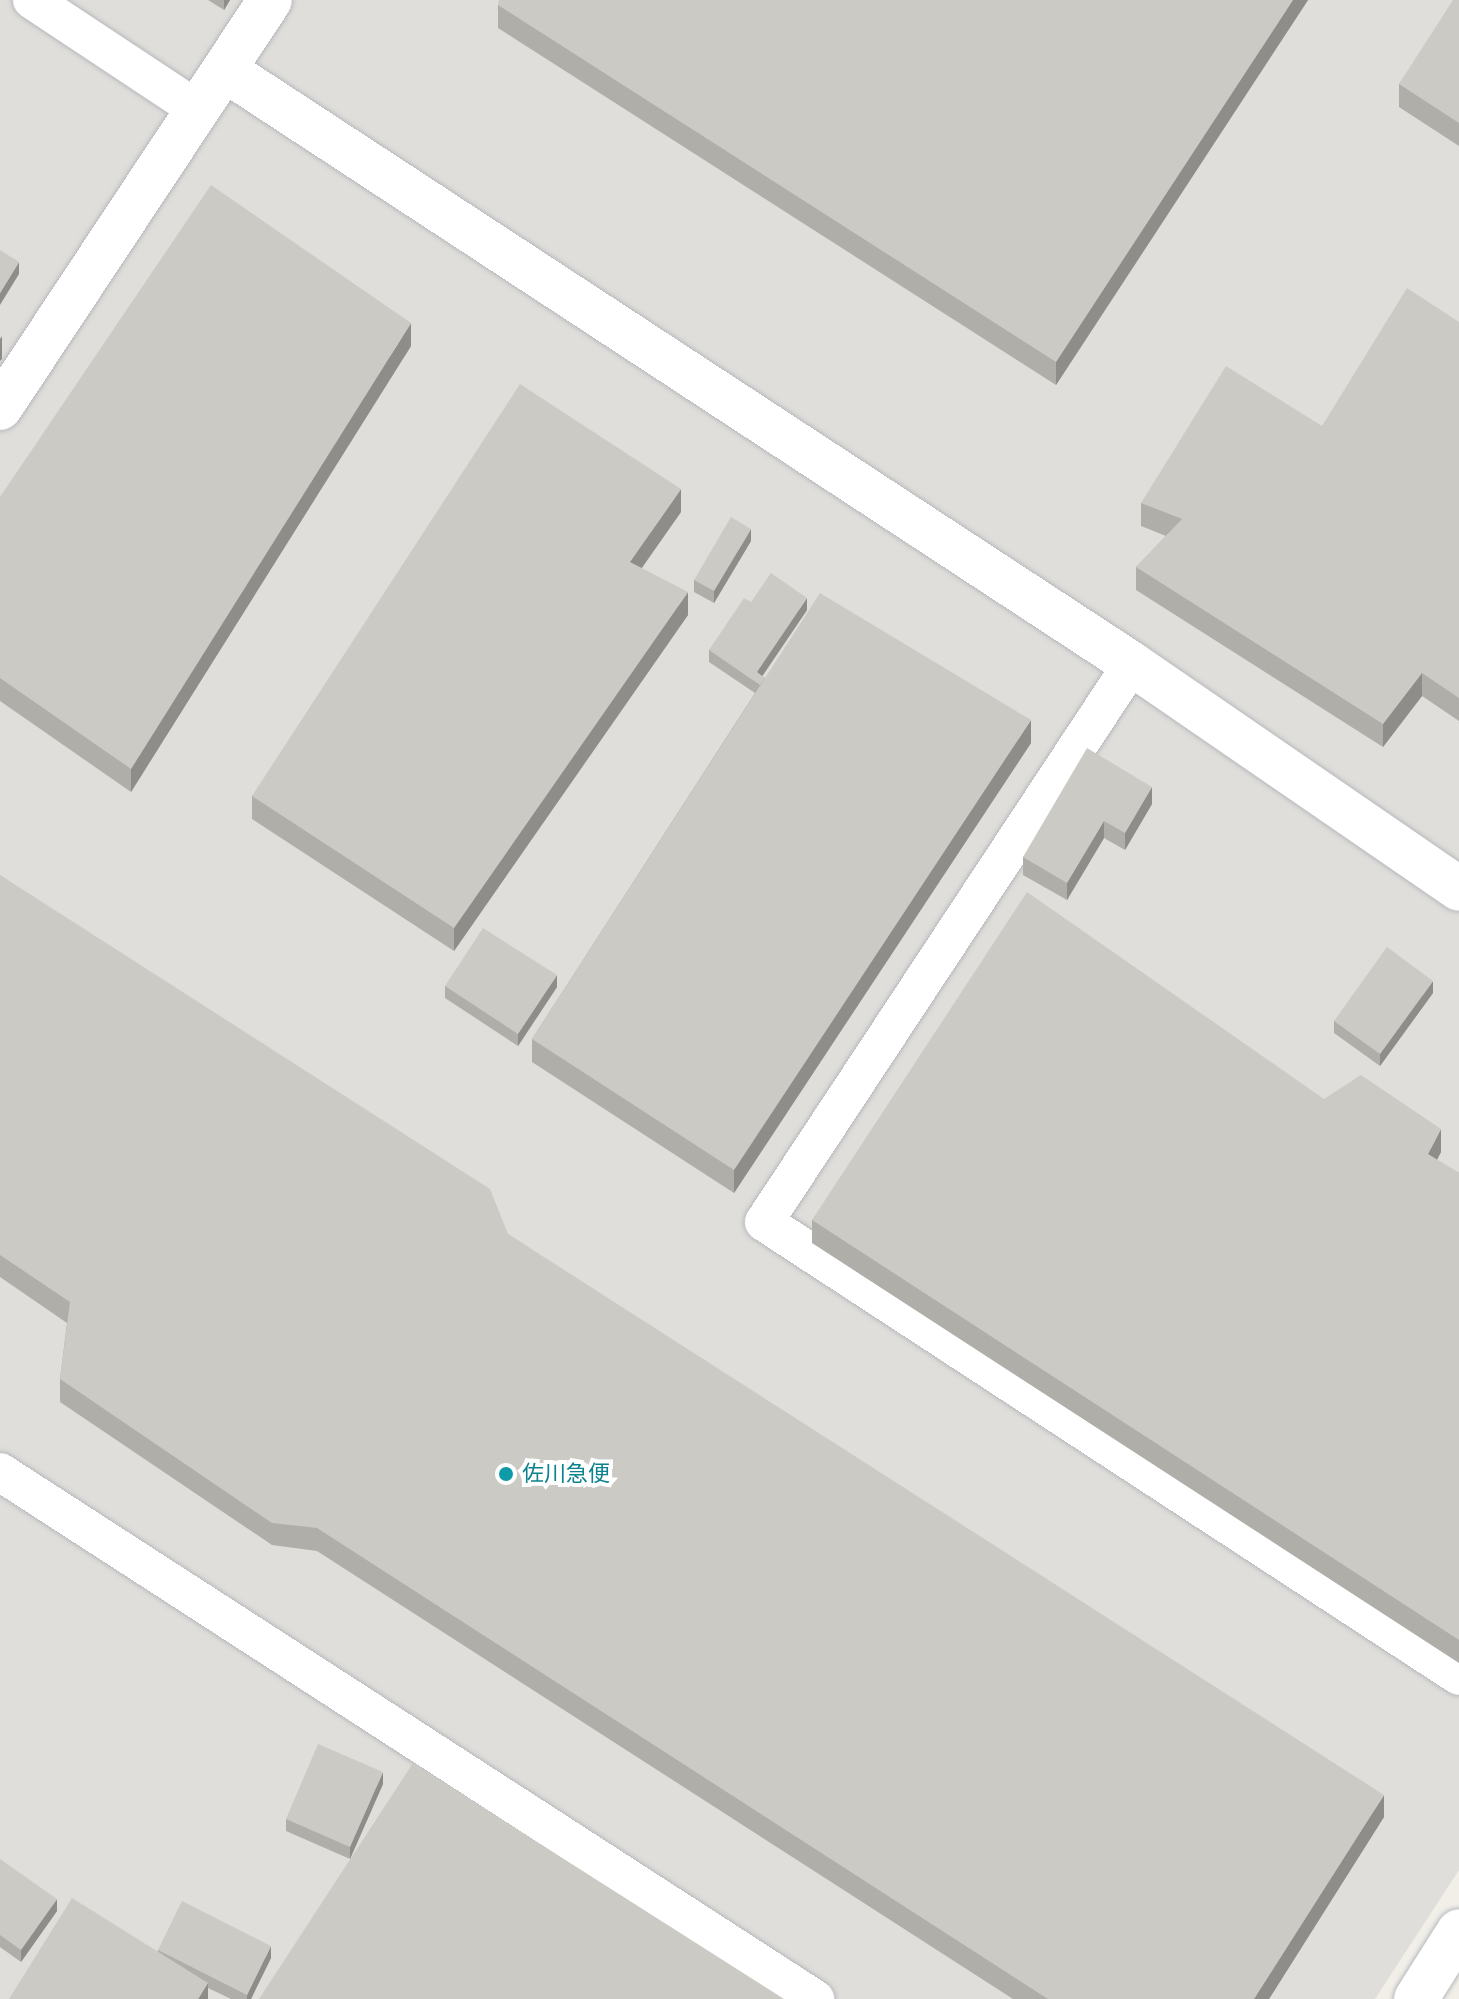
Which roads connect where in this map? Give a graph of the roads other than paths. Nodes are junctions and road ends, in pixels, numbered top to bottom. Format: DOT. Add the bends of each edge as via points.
graph roads {
  1 [pos="32,0"];
  2 [pos="270,0"];
  3 [pos="225,70"];
  4 [pos="198,110"];
  5 [pos="0,408"];
  6 [pos="1132,664"];
  7 [pos="1454,873"];
  8 [pos="0,1472"];
  9 [pos="1459,1676"];
  10 [pos="1459,1931"];
  11 [pos="815,1999"];
  12 [pos="1416,1999"];
  1 -- 4 [label="street"];
  2 -- 3 [label="street"];
  3 -- 4 [label="street"];
  3 -- 6 [label="street"];
  4 -- 5 [label="street"];
  6 -- 7 [label="street"];
  6 -- 9 [label="street" via="764,1222"];
  8 -- 11 [label="street"];
  10 -- 12 [label="street"];
}
